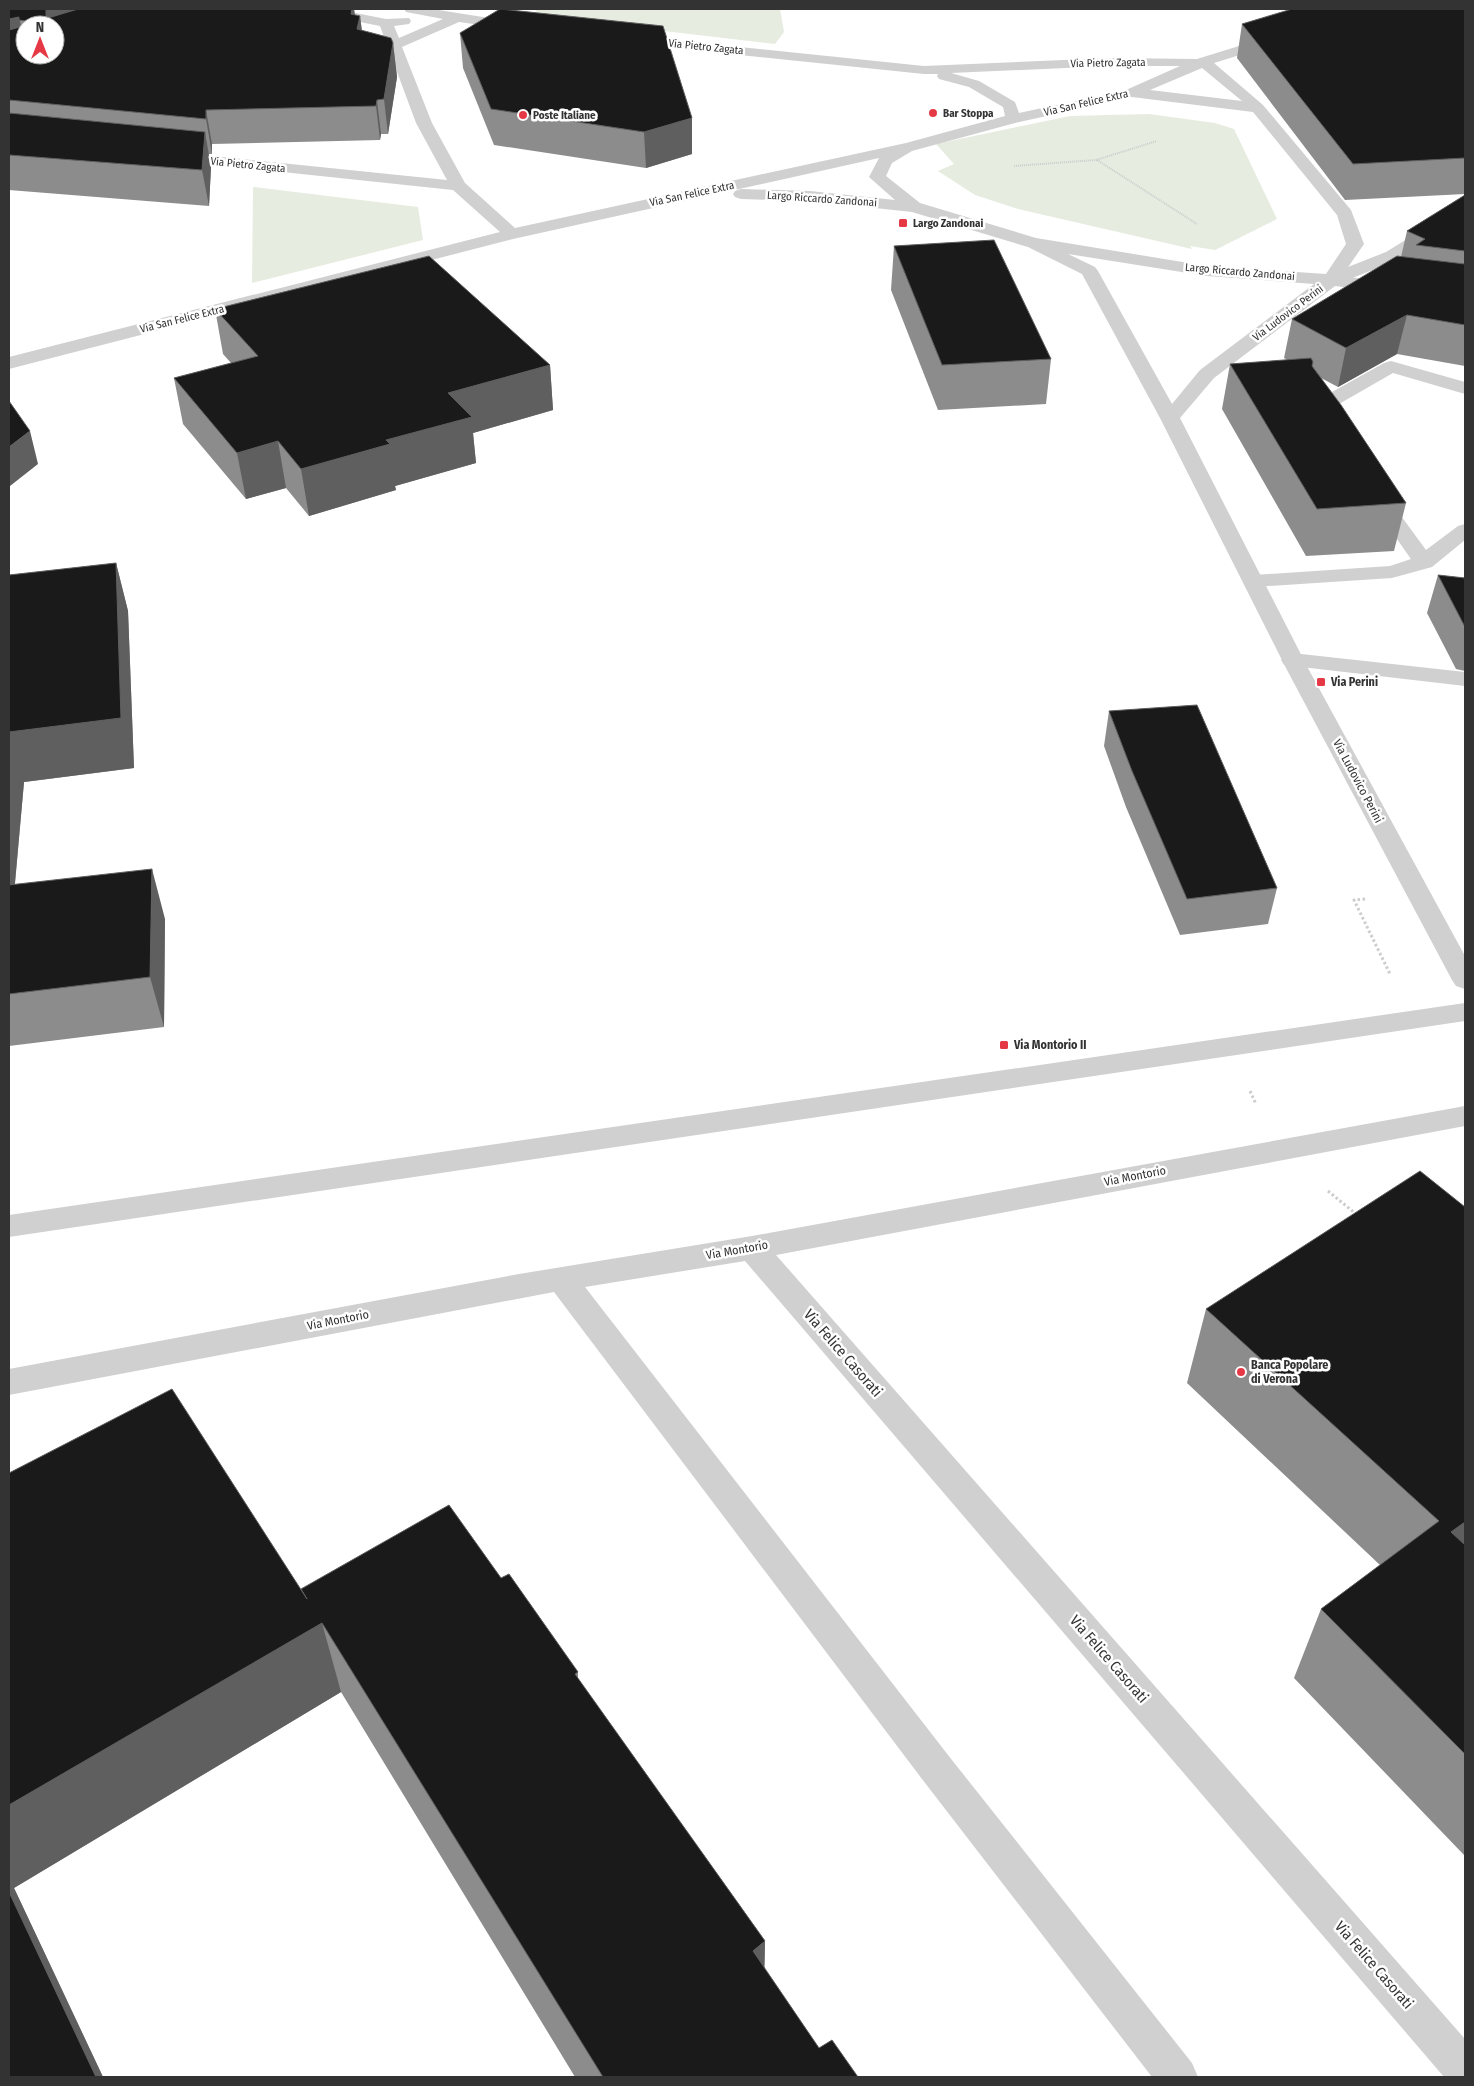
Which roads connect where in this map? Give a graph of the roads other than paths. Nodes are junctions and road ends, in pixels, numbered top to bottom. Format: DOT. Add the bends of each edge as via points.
graph roads {
  1 [pos="315,9"];
  2 [pos="411,9"];
  3 [pos="474,9"];
  4 [pos="458,18"];
  5 [pos="386,23"];
  6 [pos="533,28"];
  7 [pos="1287,36"];
  8 [pos="619,38"];
  9 [pos="395,45"];
  10 [pos="1203,62"];
  11 [pos="924,70"];
  12 [pos="1132,93"];
  13 [pos="1258,108"];
  14 [pos="1013,119"];
  15 [pos="908,147"];
  16 [pos="155,155"];
  17 [pos="458,186"];
  18 [pos="700,193"];
  19 [pos="914,207"];
  20 [pos="1465,211"];
  21 [pos="512,234"];
  22 [pos="1034,243"];
  23 [pos="1331,280"];
  24 [pos="1465,297"];
  25 [pos="9,363"];
  26 [pos="1465,388"];
  27 [pos="1170,418"];
  28 [pos="1332,434"];
  29 [pos="1366,482"];
  30 [pos="1465,530"];
  31 [pos="1424,562"];
  32 [pos="1254,581"];
  33 [pos="1292,660"];
  34 [pos="1465,679"];
  35 [pos="1465,980"];
  36 [pos="1465,1012"];
  37 [pos="1465,1116"];
  38 [pos="9,1226"];
  39 [pos="752,1248"];
  40 [pos="561,1279"];
  41 [pos="9,1382"];
  42 [pos="1465,2070"];
  43 [pos="1178,2077"];
  1 -- 5 [label="street"];
  2 -- 4 [label="street"];
  3 -- 4 [label="street"];
  4 -- 5 [label="street"];
  4 -- 6 [label="street"];
  4 -- 9 [label="street"];
  5 -- 9 [label="street"];
  7 -- 10 [label="street, Via San Felice Extra"];
  8 -- 11 [label="street, Via Pietro Zagata"];
  9 -- 17 [label="street" via="424,122"];
  10 -- 11 [label="street, Via Pietro Zagata" via="1111,62"];
  10 -- 12 [label="street, Via San Felice Extra"];
  10 -- 13 [label="street"];
  11 -- 14 [label="street, Via Pietro Zagata" via="974,84 1010,105"];
  12 -- 13 [label="street"];
  12 -- 14 [label="street, Via San Felice Extra"];
  13 -- 23 [label="street" via="1345,214 1355,244"];
  14 -- 15 [label="street, Via San Felice Extra"];
  15 -- 18 [label="street, Via San Felice Extra"];
  15 -- 19 [label="street, Largo Riccardo Zandonai" via="886,160 877,177"];
  16 -- 17 [label="street, Via Pietro Zagata"];
  17 -- 21 [label="street"];
  18 -- 19 [label="street, Largo Riccardo Zandonai" via="810,196"];
  18 -- 21 [label="street, Via San Felice Extra"];
  19 -- 22 [label="street, Largo Riccardo Zandonai"];
  20 -- 23 [label="street" via="1392,256"];
  21 -- 25 [label="street, Via San Felice Extra"];
  22 -- 23 [label="street, Largo Riccardo Zandonai" via="1207,271"];
  22 -- 27 [label="street, Via Ludovico Perini" via="1089,271"];
  23 -- 24 [label="street, Via Ludovico Perini"];
  23 -- 27 [label="street, Via Ludovico Perini" via="1207,374"];
  26 -- 28 [label="street" via="1391,367 1314,410"];
  27 -- 32 [label="street, Via Ludovico Perini"];
  29 -- 31 [label="street"];
  30 -- 31 [label="street"];
  31 -- 32 [label="street" via="1392,572"];
  32 -- 33 [label="street, Via Ludovico Perini"];
  33 -- 34 [label="street"];
  33 -- 35 [label="street, Via Ludovico Perini"];
  36 -- 38 [label="street"];
  37 -- 39 [label="street, Via Montorio"];
  39 -- 40 [label="street, Via Montorio"];
  39 -- 42 [label="street, Via Felice Casorati"];
  40 -- 41 [label="street, Via Montorio"];
  40 -- 43 [label="street" via="935,1767"];
}
